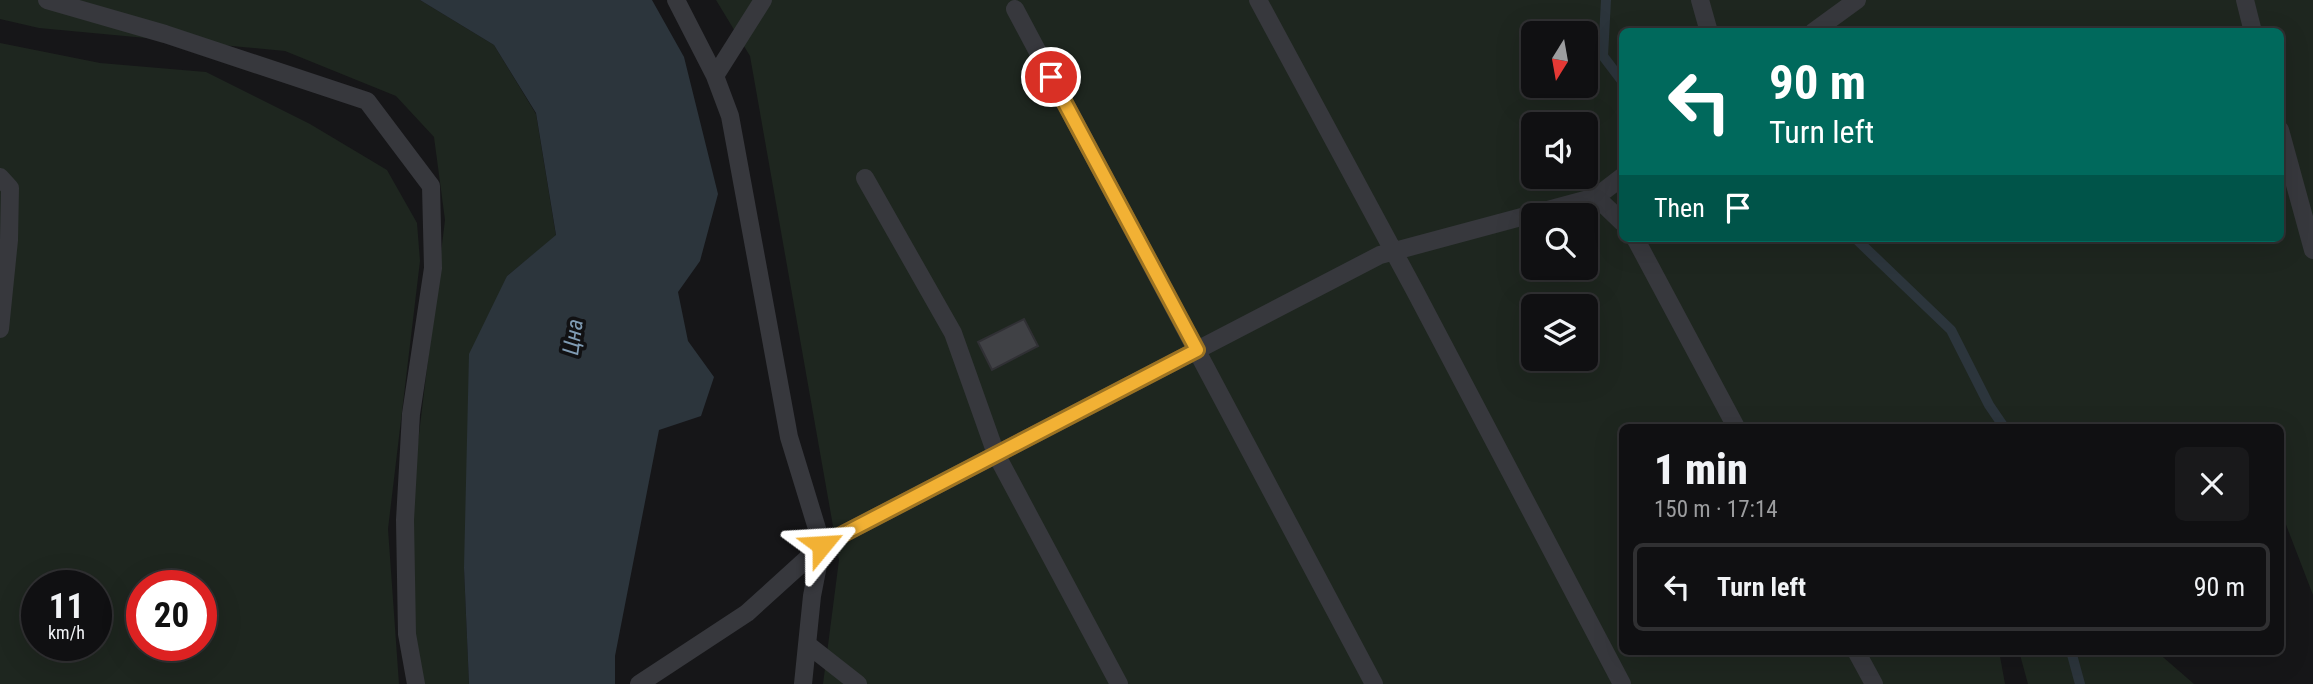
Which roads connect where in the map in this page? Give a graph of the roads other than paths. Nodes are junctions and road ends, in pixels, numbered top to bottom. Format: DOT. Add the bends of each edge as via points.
graph roads {
  1 [pos="47,0"];
  2 [pos="676,0"];
  3 [pos="763,0"];
  4 [pos="1258,0"];
  5 [pos="1700,0"];
  6 [pos="1857,0"];
  7 [pos="2245,0"];
  8 [pos="1014,9"];
  9 [pos="1708,28"];
  10 [pos="1818,28"];
  11 [pos="2252,28"];
  12 [pos="715,76"];
  13 [pos="2284,145"];
  14 [pos="0,177"];
  15 [pos="866,178"];
  16 [pos="1619,179"];
  17 [pos="1596,197"];
  18 [pos="1619,219"];
  19 [pos="1637,242"];
  20 [pos="2313,250"];
  21 [pos="1394,251"];
  22 [pos="0,329"];
  23 [pos="1197,350"];
  24 [pos="1734,424"];
  25 [pos="996,454"];
  26 [pos="822,545"];
  27 [pos="807,644"];
  28 [pos="1858,655"];
  29 [pos="415,684"];
  30 [pos="639,684"];
  31 [pos="803,684"];
  32 [pos="858,684"];
  33 [pos="1119,684"];
  34 [pos="1374,684"];
  35 [pos="1622,684"];
  36 [pos="1874,684"];
  1 -- 29 [label="lane" via="367,101 431,186 433,268 411,414 405,520 407,634"];
  2 -- 12 [label="lane"];
  3 -- 12 [label="lane"];
  4 -- 21 [label="lane"];
  5 -- 9 [label="lane"];
  6 -- 10 [label="lane"];
  7 -- 11 [label="lane"];
  8 -- 23 [label="lane"];
  12 -- 26 [label="lane" via="730,116 789,437"];
  13 -- 20 [label="lane"];
  14 -- 22 [label="lane" via="10,188"];
  15 -- 25 [label="lane" via="953,333"];
  16 -- 17 [label="lane"];
  17 -- 18 [label="lane"];
  17 -- 21 [label="lane"];
  19 -- 24 [label="lane"];
  21 -- 23 [label="lane"];
  21 -- 35 [label="lane"];
  23 -- 25 [label="lane"];
  23 -- 34 [label="lane"];
  25 -- 26 [label="lane"];
  25 -- 33 [label="lane"];
  26 -- 27 [label="lane"];
  26 -- 30 [label="lane" via="747,613"];
  27 -- 31 [label="lane"];
  27 -- 32 [label="lane"];
  28 -- 36 [label="lane"];
}
